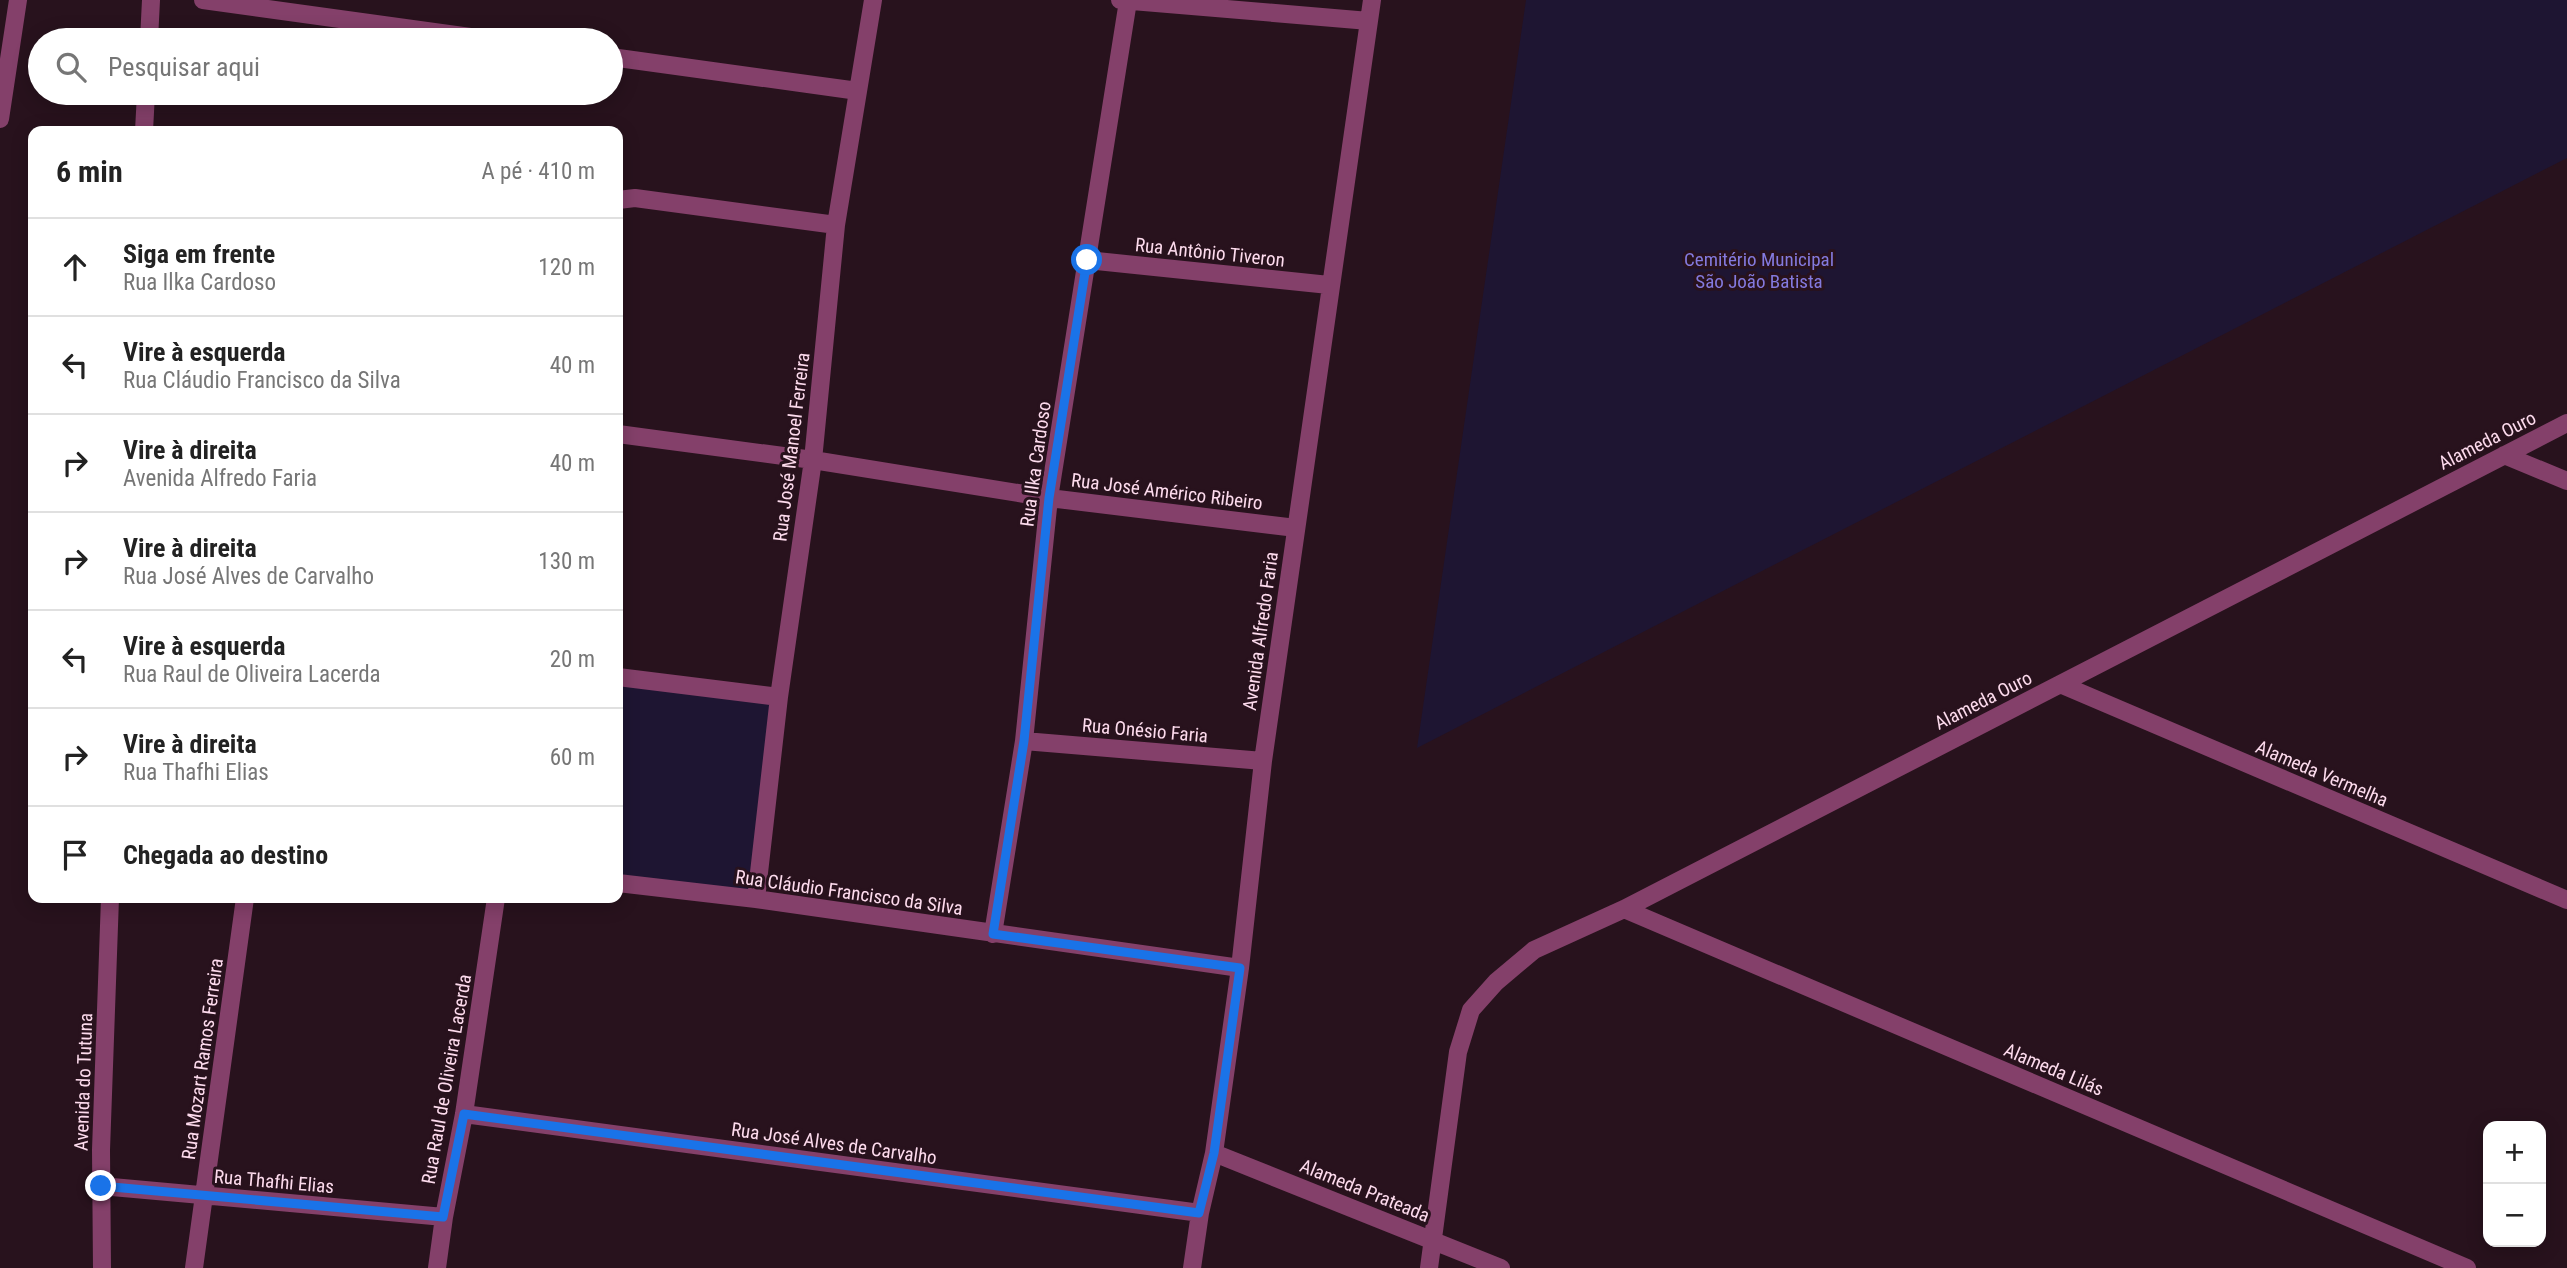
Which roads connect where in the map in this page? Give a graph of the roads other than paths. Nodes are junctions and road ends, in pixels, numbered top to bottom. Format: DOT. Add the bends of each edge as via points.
graph roads {
  1 [pos="18,0"];
  2 [pos="151,0"];
  3 [pos="204,0"];
  4 [pos="873,0"];
  5 [pos="1372,0"];
  6 [pos="1124,1"];
  7 [pos="1369,21"];
  8 [pos="150,28"];
  9 [pos="406,28"];
  10 [pos="623,59"];
  11 [pos="858,91"];
  12 [pos="145,105"];
  13 [pos="0,119"];
  14 [pos="144,126"];
  15 [pos="623,199"];
  16 [pos="836,225"];
  17 [pos="1087,260"];
  18 [pos="1329,285"];
  19 [pos="2567,423"];
  20 [pos="623,435"];
  21 [pos="2504,455"];
  22 [pos="813,460"];
  23 [pos="2567,481"];
  24 [pos="1049,498"];
  25 [pos="1296,528"];
  26 [pos="623,678"];
  27 [pos="2060,684"];
  28 [pos="779,697"];
  29 [pos="1024,741"];
  30 [pos="1263,761"];
  31 [pos="623,884"];
  32 [pos="756,899"];
  33 [pos="2567,900"];
  34 [pos="110,903"];
  35 [pos="244,903"];
  36 [pos="495,903"];
  37 [pos="1624,909"];
  38 [pos="993,934"];
  39 [pos="1240,968"];
  40 [pos="464,1114"];
  41 [pos="1214,1153"];
  42 [pos="101,1186"];
  43 [pos="203,1195"];
  44 [pos="1199,1213"];
  45 [pos="443,1217"];
  46 [pos="1434,1240"];
  47 [pos="102,1268"];
  48 [pos="194,1268"];
  49 [pos="437,1268"];
  50 [pos="1192,1268"];
  51 [pos="1429,1268"];
  52 [pos="1501,1268"];
  53 [pos="2467,1268"];
  1 -- 13 [label="street"];
  2 -- 8 [label="street"];
  3 -- 9 [label="street"];
  4 -- 11 [label="street, Rua José Manoel Ferreira"];
  5 -- 7 [label="street, Avenida Alfredo Faria"];
  6 -- 7 [label="street"];
  6 -- 17 [label="street, Rua Ilka Cardoso"];
  7 -- 18 [label="street, Avenida Alfredo Faria"];
  10 -- 11 [label="street"];
  11 -- 16 [label="street, Rua José Manoel Ferreira"];
  12 -- 14 [label="street"];
  15 -- 16 [label="street"];
  16 -- 22 [label="street, Rua José Manoel Ferreira"];
  17 -- 18 [label="street, Rua Antônio Tiveron"];
  17 -- 24 [label="street, Rua Ilka Cardoso"];
  18 -- 25 [label="street, Avenida Alfredo Faria"];
  19 -- 21 [label="street, Alameda Ouro"];
  20 -- 22 [label="street, Rua José Américo Ribeiro"];
  21 -- 23 [label="street"];
  21 -- 27 [label="street, Alameda Ouro"];
  22 -- 24 [label="street, Rua José Américo Ribeiro"];
  22 -- 28 [label="street, Rua José Manoel Ferreira"];
  24 -- 25 [label="street, Rua José Américo Ribeiro"];
  24 -- 29 [label="street, Rua Ilka Cardoso"];
  25 -- 30 [label="street, Avenida Alfredo Faria"];
  26 -- 28 [label="street"];
  27 -- 33 [label="street, Alameda Vermelha"];
  27 -- 37 [label="street, Alameda Ouro"];
  28 -- 32 [label="street, Rua José Manoel Ferreira"];
  29 -- 30 [label="street, Rua Onésio Faria"];
  29 -- 38 [label="street, Rua Ilka Cardoso"];
  30 -- 39 [label="street, Avenida Alfredo Faria"];
  31 -- 32 [label="street, Rua Cláudio Francisco da Silva"];
  32 -- 38 [label="street, Rua Cláudio Francisco da Silva"];
  34 -- 42 [label="street, Avenida do Tutuna"];
  35 -- 43 [label="street, Rua Mozart Ramos Ferreira"];
  36 -- 40 [label="street, Rua Raul de Oliveira Lacerda"];
  37 -- 46 [label="street, Alameda Ouro" via="1534,950 1471,1010 1458,1052"];
  37 -- 53 [label="street, Alameda Lilás"];
  38 -- 39 [label="street, Rua Cláudio Francisco da Silva"];
  39 -- 41 [label="street, Avenida Alfredo Faria"];
  40 -- 44 [label="street, Rua José Alves de Carvalho"];
  40 -- 45 [label="street, Rua Raul de Oliveira Lacerda"];
  41 -- 44 [label="street, Avenida Alfredo Faria"];
  41 -- 46 [label="street, Alameda Prateada"];
  42 -- 43 [label="street, Rua Thafhi Elias"];
  42 -- 47 [label="street, Avenida do Tutuna"];
  43 -- 45 [label="street, Rua Thafhi Elias"];
  43 -- 48 [label="street, Rua Mozart Ramos Ferreira"];
  44 -- 50 [label="street, Avenida Alfredo Faria"];
  45 -- 49 [label="street, Rua Raul de Oliveira Lacerda"];
  46 -- 51 [label="street, Alameda Ouro"];
  46 -- 52 [label="street, Alameda Prateada"];
}
